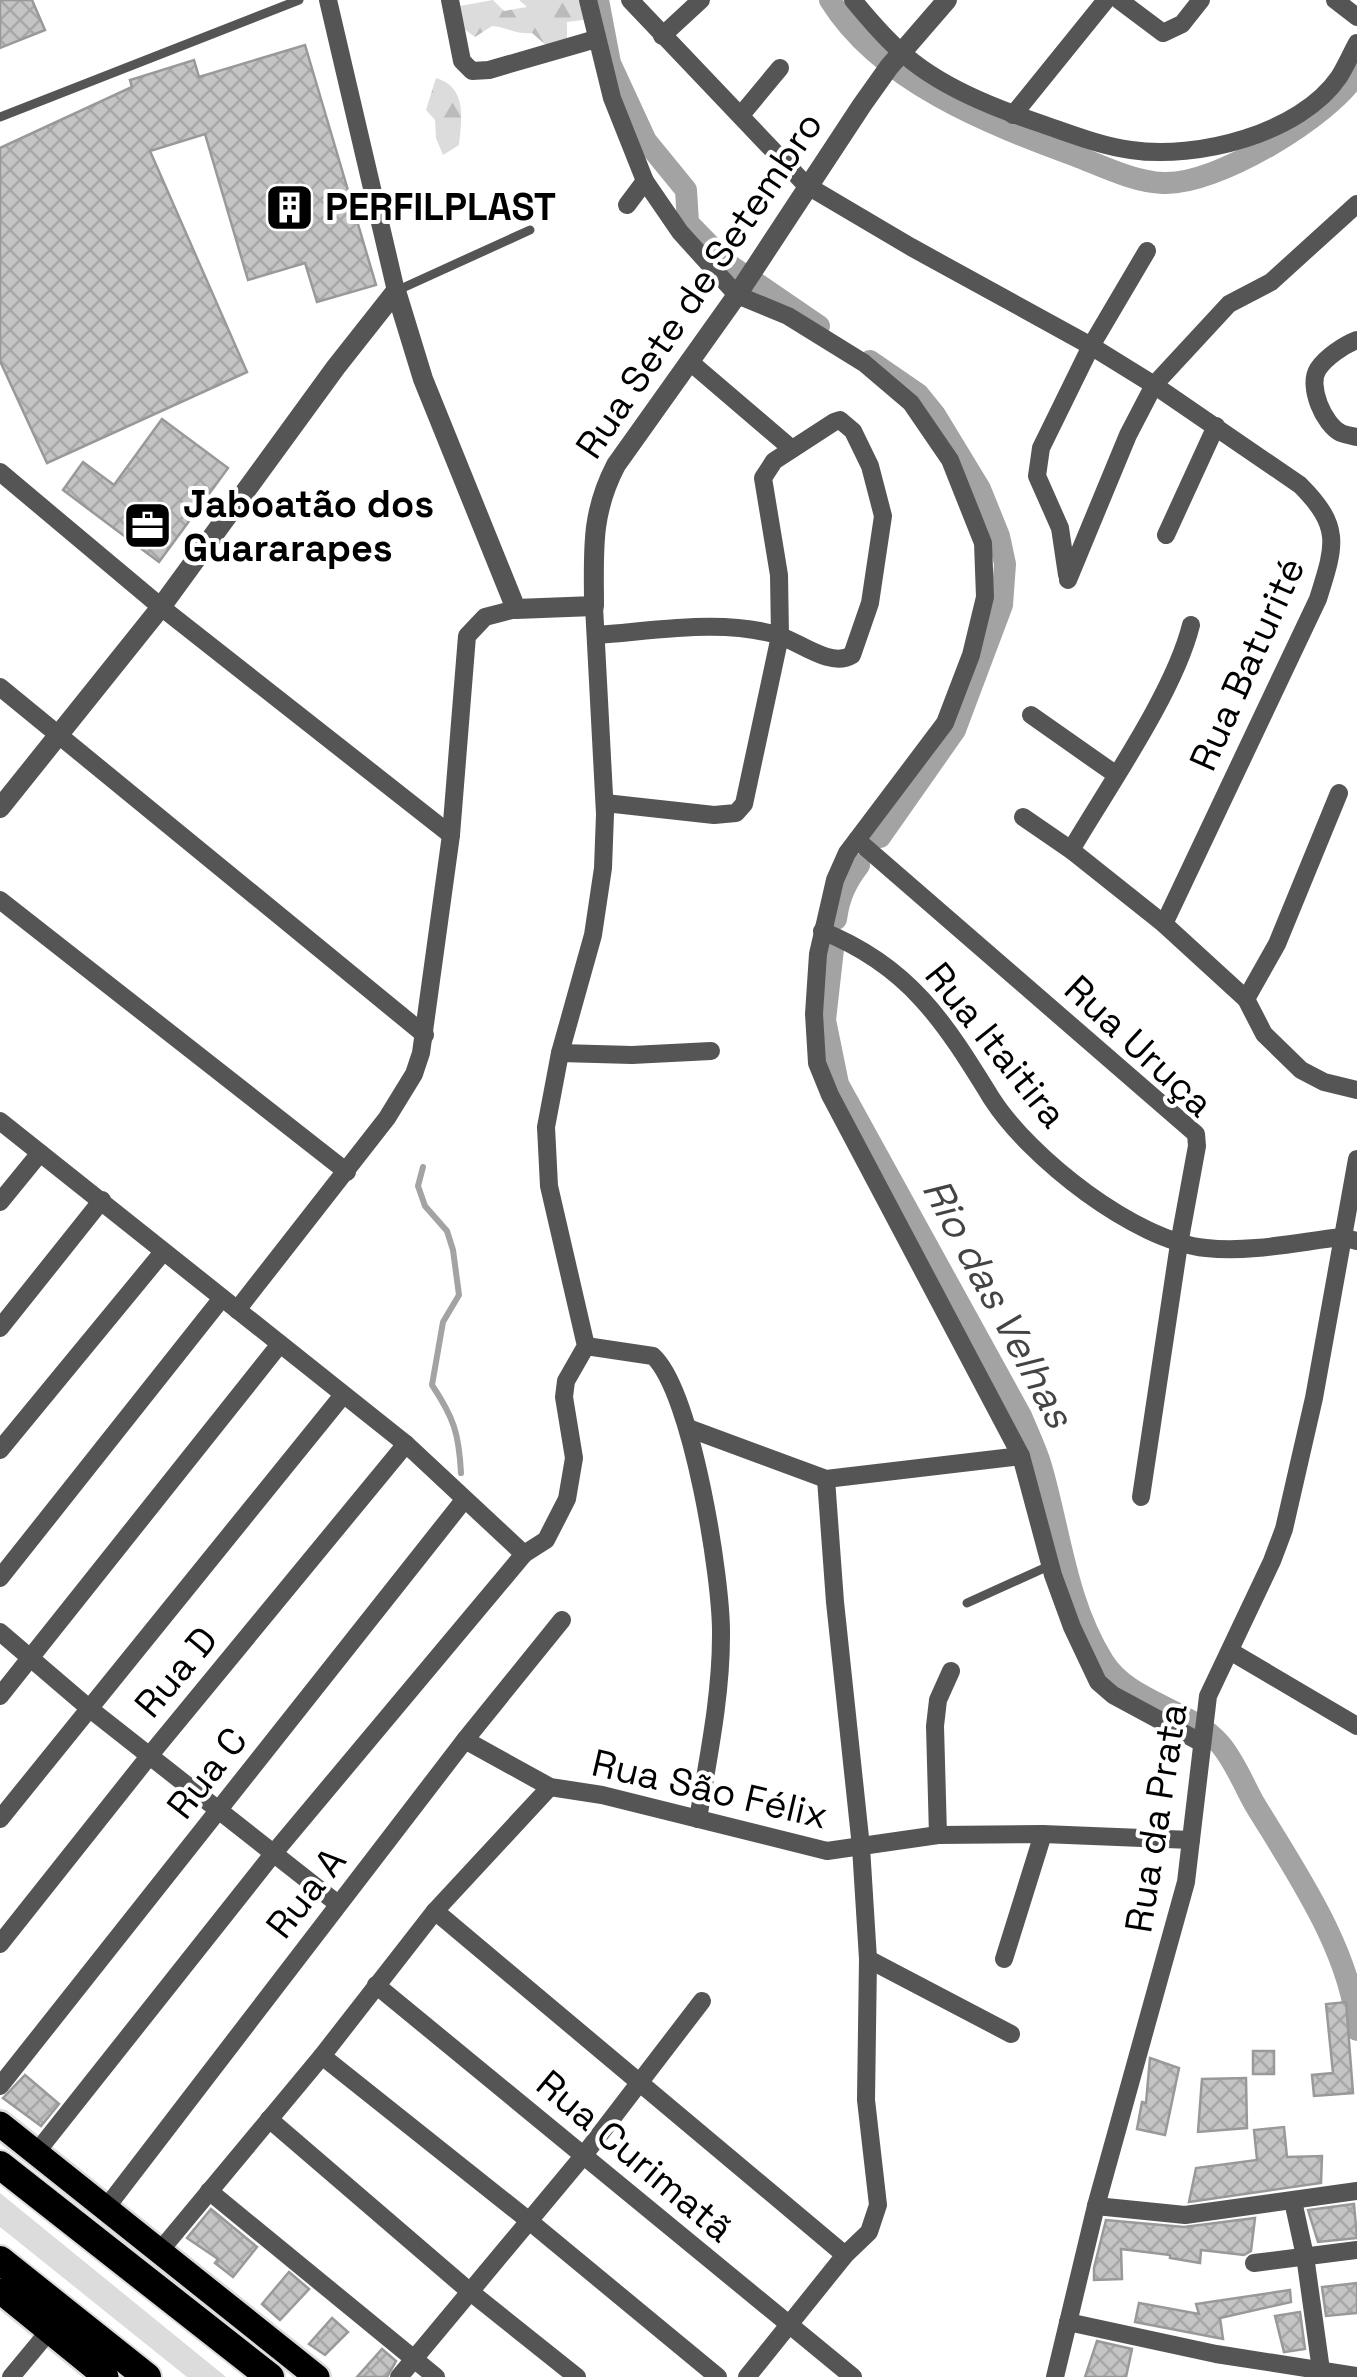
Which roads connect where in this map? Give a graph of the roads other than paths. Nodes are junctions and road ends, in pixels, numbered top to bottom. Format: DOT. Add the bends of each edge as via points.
graph roads {
  1 [pos="298,0"];
  2 [pos="328,0"];
  3 [pos="450,0"];
  4 [pos="588,0"];
  5 [pos="630,0"];
  6 [pos="701,0"];
  7 [pos="853,0"];
  8 [pos="947,0"];
  9 [pos="1106,0"];
  10 [pos="1119,0"];
  11 [pos="1202,0"];
  12 [pos="1335,0"];
  13 [pos="1357,16"];
  14 [pos="662,36"];
  15 [pos="596,39"];
  16 [pos="1357,42"];
  17 [pos="895,60"];
  18 [pos="780,68"];
  19 [pos="1013,114"];
  20 [pos="741,115"];
  21 [pos="0,117"];
  22 [pos="645,181"];
  23 [pos="806,184"];
  24 [pos="1357,204"];
  25 [pos="627,205"];
  26 [pos="530,230"];
  27 [pos="1148,251"];
  28 [pos="396,290"];
  29 [pos="740,290"];
  30 [pos="1357,340"];
  31 [pos="1092,346"];
  32 [pos="690,361"];
  33 [pos="1154,385"];
  34 [pos="1216,426"];
  35 [pos="1349,435"];
  36 [pos="792,449"];
  37 [pos="0,472"];
  38 [pos="1166,535"];
  39 [pos="594,606"];
  40 [pos="162,607"];
  41 [pos="516,608"];
  42 [pos="1191,624"];
  43 [pos="596,634"];
  44 [pos="780,636"];
  45 [pos="0,687"];
  46 [pos="1031,714"];
  47 [pos="59,734"];
  48 [pos="1116,774"];
  49 [pos="1339,793"];
  50 [pos="605,803"];
  51 [pos="0,808"];
  52 [pos="1023,817"];
  53 [pos="451,835"];
  54 [pos="857,840"];
  55 [pos="1071,850"];
  56 [pos="0,900"];
  57 [pos="1164,924"];
  58 [pos="831,935"];
  59 [pos="1246,999"];
  60 [pos="425,1035"];
  61 [pos="711,1051"];
  62 [pos="560,1053"];
  63 [pos="1357,1090"];
  64 [pos="0,1121"];
  65 [pos="40,1153"];
  66 [pos="1357,1159"];
  67 [pos="348,1172"];
  68 [pos="102,1200"];
  69 [pos="0,1202"];
  70 [pos="1350,1239"];
  71 [pos="1179,1244"];
  72 [pos="164,1252"];
  73 [pos="230,1304"];
  74 [pos="0,1328"];
  75 [pos="280,1344"];
  76 [pos="586,1346"];
  77 [pos="343,1394"];
  78 [pos="688,1428"];
  79 [pos="406,1444"];
  80 [pos="0,1450"];
  81 [pos="1021,1456"];
  82 [pos="826,1479"];
  83 [pos="1141,1497"];
  84 [pos="464,1500"];
  85 [pos="524,1554"];
  86 [pos="1051,1566"];
  87 [pos="0,1578"];
  88 [pos="967,1602"];
  89 [pos="562,1620"];
  90 [pos="0,1632"];
  91 [pos="1230,1652"];
  92 [pos="31,1658"];
  93 [pos="951,1670"];
  94 [pos="0,1696"];
  95 [pos="90,1709"];
  96 [pos="1357,1726"];
  97 [pos="1203,1735"];
  98 [pos="465,1740"];
  99 [pos="150,1756"];
  100 [pos="550,1787"];
  101 [pos="219,1812"];
  102 [pos="0,1818"];
  103 [pos="698,1818"];
  104 [pos="1043,1834"];
  105 [pos="938,1836"];
  106 [pos="1191,1840"];
  107 [pos="862,1847"];
  108 [pos="273,1854"];
  109 [pos="338,1904"];
  110 [pos="435,1911"];
  111 [pos="0,1944"];
  112 [pos="868,1959"];
  113 [pos="1004,1959"];
  114 [pos="376,1985"];
  115 [pos="702,2001"];
  116 [pos="1011,2034"];
  117 [pos="322,2056"];
  118 [pos="640,2082"];
  119 [pos="0,2086"];
  120 [pos="269,2119"];
  121 [pos="0,2124"];
  122 [pos="36,2154"];
  123 [pos="584,2155"];
  124 [pos="0,2165"];
  125 [pos="209,2191"];
  126 [pos="1357,2191"];
  127 [pos="1293,2201"];
  128 [pos="1096,2206"];
  129 [pos="106,2208"];
  130 [pos="528,2220"];
  131 [pos="1357,2250"];
  132 [pos="160,2252"];
  133 [pos="845,2255"];
  134 [pos="1305,2256"];
  135 [pos="0,2260"];
  136 [pos="1254,2263"];
  137 [pos="468,2290"];
  138 [pos="0,2291"];
  139 [pos="1068,2322"];
  140 [pos="788,2324"];
  141 [pos="50,2330"];
  142 [pos="414,2359"];
  143 [pos="1320,2370"];
  144 [pos="1357,2376"];
  145 [pos="11,2377"];
  146 [pos="106,2377"];
  147 [pos="147,2377"];
  148 [pos="270,2377"];
  149 [pos="317,2377"];
  150 [pos="399,2377"];
  151 [pos="436,2377"];
  152 [pos="577,2377"];
  153 [pos="718,2377"];
  154 [pos="747,2377"];
  155 [pos="853,2377"];
  156 [pos="1054,2377"];
  1 -- 21 [label="lane"];
  2 -- 28 [label="street"];
  3 -- 15 [label="street" via="468,70"];
  4 -- 15 [label="street"];
  5 -- 14 [label="street, Rua Baturité"];
  6 -- 14 [label="street"];
  7 -- 17 [label="street"];
  8 -- 17 [label="street, Rua Sete de Setembro"];
  9 -- 19 [label="street"];
  10 -- 11 [label="street" via="1163,33 1182,24"];
  12 -- 13 [label="street"];
  14 -- 20 [label="street, Rua Baturité"];
  15 -- 22 [label="street"];
  16 -- 19 [label="street" via="1339,78 1302,112 1231,144 1131,150"];
  17 -- 19 [label="street"];
  17 -- 23 [label="street, Rua Sete de Setembro"];
  18 -- 20 [label="street"];
  20 -- 23 [label="street, Rua Baturité"];
  22 -- 25 [label="street"];
  22 -- 29 [label="street" via="680,232"];
  23 -- 29 [label="street, Rua Sete de Setembro"];
  23 -- 31 [label="street, Rua Baturité"];
  24 -- 33 [label="street" via="1271,282 1229,304"];
  26 -- 28 [label="lane"];
  27 -- 31 [label="street"];
  28 -- 40 [label="street"];
  28 -- 41 [label="street" via="423,379"];
  29 -- 32 [label="street, Rua Sete de Setembro"];
  29 -- 54 [label="street" via="864,363 911,403 950,460 984,544 984,598 957,695 939,732"];
  30 -- 35 [label="street" via="1329,358 1314,380 1331,426"];
  31 -- 33 [label="street, Rua Baturité"];
  31 -- 33 [label="street" via="1038,462 1037,476 1060,528 1068,580"];
  32 -- 36 [label="street"];
  32 -- 39 [label="street, Rua Sete de Setembro" via="602,493"];
  33 -- 34 [label="street, Rua Baturité"];
  34 -- 38 [label="street"];
  34 -- 57 [label="street, Rua Baturité" via="1320,505 1332,528 1331,546 1318,599"];
  36 -- 44 [label="street" via="763,478 779,576"];
  36 -- 44 [label="street" via="834,422 853,431 881,500 881,544 870,603 846,659"];
  37 -- 40 [label="street"];
  39 -- 41 [label="street"];
  39 -- 43 [label="street, Rua Sete de Setembro"];
  40 -- 47 [label="street"];
  40 -- 53 [label="street"];
  41 -- 53 [label="street" via="485,616 467,636"];
  42 -- 48 [label="street" via="1173,672"];
  43 -- 44 [label="street" via="692,628"];
  43 -- 50 [label="street, Rua Sete de Setembro"];
  44 -- 50 [label="street" via="749,792 736,813"];
  45 -- 47 [label="street"];
  46 -- 48 [label="street"];
  47 -- 51 [label="street"];
  47 -- 60 [label="street"];
  48 -- 55 [label="street"];
  49 -- 59 [label="street" via="1277,944"];
  50 -- 62 [label="street, Rua Sete de Setembro" via="593,935"];
  52 -- 55 [label="street"];
  53 -- 60 [label="street"];
  54 -- 58 [label="street" via="835,880"];
  54 -- 71 [label="street, Rua Uruça" via="1196,1134"];
  55 -- 57 [label="street"];
  56 -- 67 [label="street"];
  57 -- 59 [label="street"];
  58 -- 71 [label="street, Rua Itaitira" via="911,984 947,1026 995,1103 1068,1178 1100,1204"];
  58 -- 81 [label="street" via="814,1014 818,1063"];
  59 -- 63 [label="street" via="1264,1034 1301,1070"];
  60 -- 67 [label="street" via="406,1087"];
  61 -- 62 [label="street"];
  62 -- 76 [label="street, Rua Sete de Setembro" via="546,1158"];
  64 -- 65 [label="street"];
  65 -- 68 [label="street"];
  65 -- 69 [label="street"];
  66 -- 70 [label="street, Rua da Prata"];
  67 -- 73 [label="street"];
  68 -- 72 [label="street"];
  68 -- 74 [label="street"];
  70 -- 71 [label="street, Rua Itaitira" via="1247,1248"];
  70 -- 91 [label="street, Rua da Prata" via="1284,1529"];
  71 -- 83 [label="street, Rua Uruça"];
  72 -- 73 [label="street"];
  72 -- 80 [label="street"];
  73 -- 75 [label="street"];
  73 -- 87 [label="street"];
  75 -- 77 [label="street"];
  75 -- 92 [label="street"];
  76 -- 78 [label="street" via="653,1356"];
  76 -- 85 [label="street" via="566,1382 574,1458 567,1499 546,1540"];
  77 -- 79 [label="street"];
  77 -- 95 [label="street"];
  78 -- 82 [label="street"];
  78 -- 103 [label="street" via="721,1634"];
  79 -- 84 [label="street"];
  79 -- 99 [label="street, Rua D"];
  81 -- 82 [label="street"];
  81 -- 86 [label="street"];
  82 -- 107 [label="street"];
  84 -- 85 [label="street"];
  84 -- 101 [label="street, Rua C"];
  85 -- 108 [label="street"];
  86 -- 88 [label="lane"];
  86 -- 97 [label="street" via="1098,1682"];
  89 -- 98 [label="street, Rua A"];
  90 -- 92 [label="street"];
  91 -- 96 [label="street"];
  91 -- 97 [label="street, Rua da Prata" via="1208,1696"];
  92 -- 94 [label="street"];
  92 -- 95 [label="street"];
  93 -- 105 [label="street" via="934,1726"];
  95 -- 99 [label="street"];
  95 -- 102 [label="street"];
  97 -- 106 [label="street, Rua da Prata"];
  98 -- 100 [label="street, Rua São Félix"];
  98 -- 109 [label="street, Rua A"];
  99 -- 101 [label="street"];
  99 -- 111 [label="street, Rua D"];
  100 -- 103 [label="street, Rua São Félix"];
  100 -- 110 [label="street"];
  101 -- 108 [label="street"];
  101 -- 119 [label="street, Rua C"];
  103 -- 107 [label="street, Rua São Félix" via="805,1848"];
  104 -- 105 [label="street, Rua São Félix"];
  104 -- 106 [label="street, Rua São Félix"];
  104 -- 113 [label="street"];
  105 -- 107 [label="street, Rua São Félix"];
  106 -- 128 [label="street, Rua da Prata" via="1178,1913"];
  107 -- 112 [label="street"];
  108 -- 109 [label="street"];
  108 -- 122 [label="street"];
  109 -- 129 [label="street, Rua A"];
  110 -- 114 [label="street"];
  110 -- 118 [label="street"];
  112 -- 116 [label="street"];
  112 -- 133 [label="street" via="866,2100 878,2205 869,2232"];
  114 -- 117 [label="street"];
  114 -- 123 [label="street, Rua Curimatã"];
  115 -- 118 [label="street"];
  117 -- 120 [label="street"];
  117 -- 130 [label="street"];
  118 -- 123 [label="street"];
  118 -- 133 [label="street"];
  120 -- 125 [label="street"];
  120 -- 137 [label="street"];
  121 -- 122 [label="main road"];
  122 -- 129 [label="main road"];
  123 -- 130 [label="street"];
  123 -- 140 [label="street, Rua Curimatã"];
  124 -- 148 [label="highway"];
  125 -- 132 [label="street"];
  125 -- 142 [label="street"];
  126 -- 127 [label="street"];
  127 -- 128 [label="street" via="1185,2215"];
  127 -- 134 [label="street"];
  128 -- 139 [label="street, Rua da Prata"];
  129 -- 132 [label="main road"];
  130 -- 137 [label="street"];
  130 -- 153 [label="street"];
  131 -- 134 [label="street"];
  132 -- 149 [label="main road"];
  133 -- 140 [label="street"];
  134 -- 136 [label="street"];
  134 -- 143 [label="street"];
  135 -- 147 [label="highway"];
  137 -- 142 [label="street"];
  137 -- 152 [label="street"];
  138 -- 141 [label="main road"];
  139 -- 143 [label="street"];
  139 -- 156 [label="street, Rua da Prata"];
  140 -- 154 [label="street"];
  140 -- 155 [label="street, Rua Curimatã"];
  141 -- 145 [label="street"];
  141 -- 146 [label="main road"];
  142 -- 150 [label="street"];
  142 -- 151 [label="street"];
  143 -- 144 [label="street"];
}
